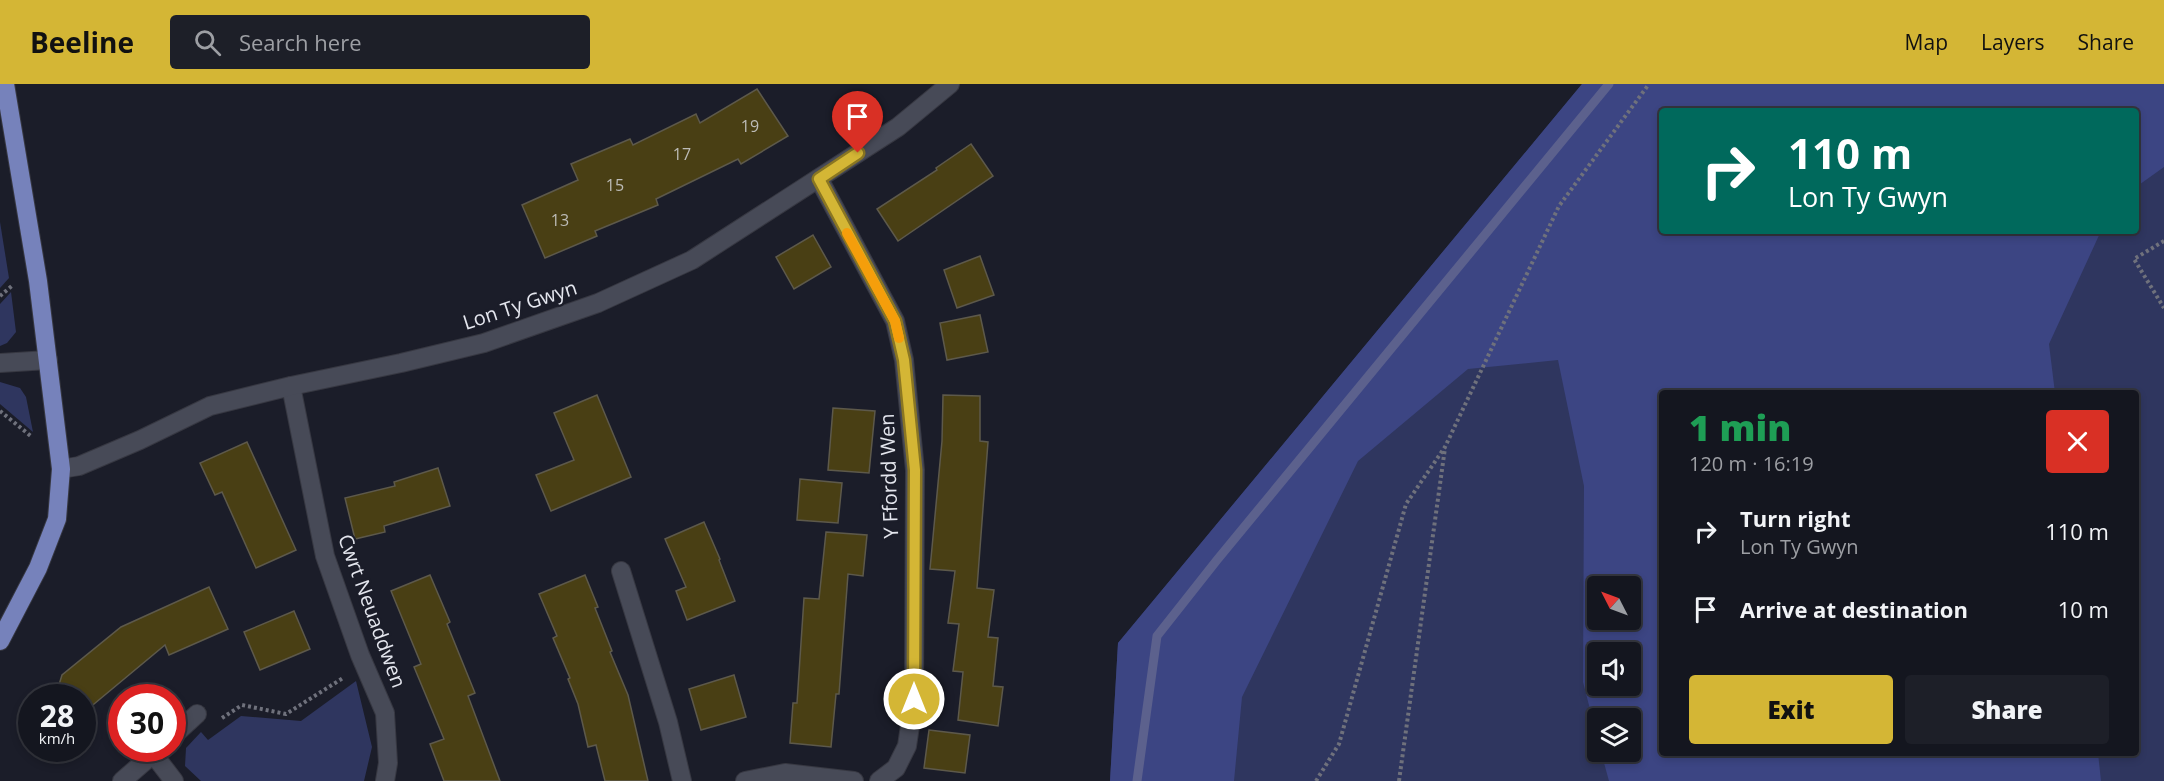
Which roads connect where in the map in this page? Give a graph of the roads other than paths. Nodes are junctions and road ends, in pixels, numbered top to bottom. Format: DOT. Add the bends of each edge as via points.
graph roads {
  1 [pos="5,84"];
  2 [pos="950,85"];
  3 [pos="819,179"];
  4 [pos="48,360"];
  5 [pos="0,363"];
  6 [pos="291,386"];
  7 [pos="61,469"];
  8 [pos="621,571"];
  9 [pos="0,641"];
  10 [pos="197,714"];
  11 [pos="186,724"];
  12 [pos="145,762"];
  13 [pos="163,762"];
  14 [pos="123,780"];
  15 [pos="174,781"];
  16 [pos="385,781"];
  17 [pos="682,781"];
  18 [pos="746,781"];
  19 [pos="854,781"];
  20 [pos="879,781"];
  1 -- 4 [label="main road"];
  2 -- 3 [label="street, Lon Ty Gwyn" via="898,127"];
  3 -- 6 [label="street, Lon Ty Gwyn" via="692,260 598,303 484,343"];
  3 -- 20 [label="street, Y Ffordd Wen" via="895,321 905,371 915,470 914,699 907,746 896,768"];
  4 -- 5 [label="street"];
  4 -- 7 [label="main road"];
  6 -- 7 [label="street, Lon Ty Gwyn" via="210,406 79,466"];
  6 -- 16 [label="street, Cwrt Neuaddwen" via="325,556 386,713"];
  7 -- 9 [label="main road" via="57,519 38,568"];
  8 -- 17 [label="street" via="668,722"];
  10 -- 11 [label="street"];
  12 -- 14 [label="street"];
  13 -- 15 [label="street"];
  18 -- 19 [label="street" via="785,773"];
}
